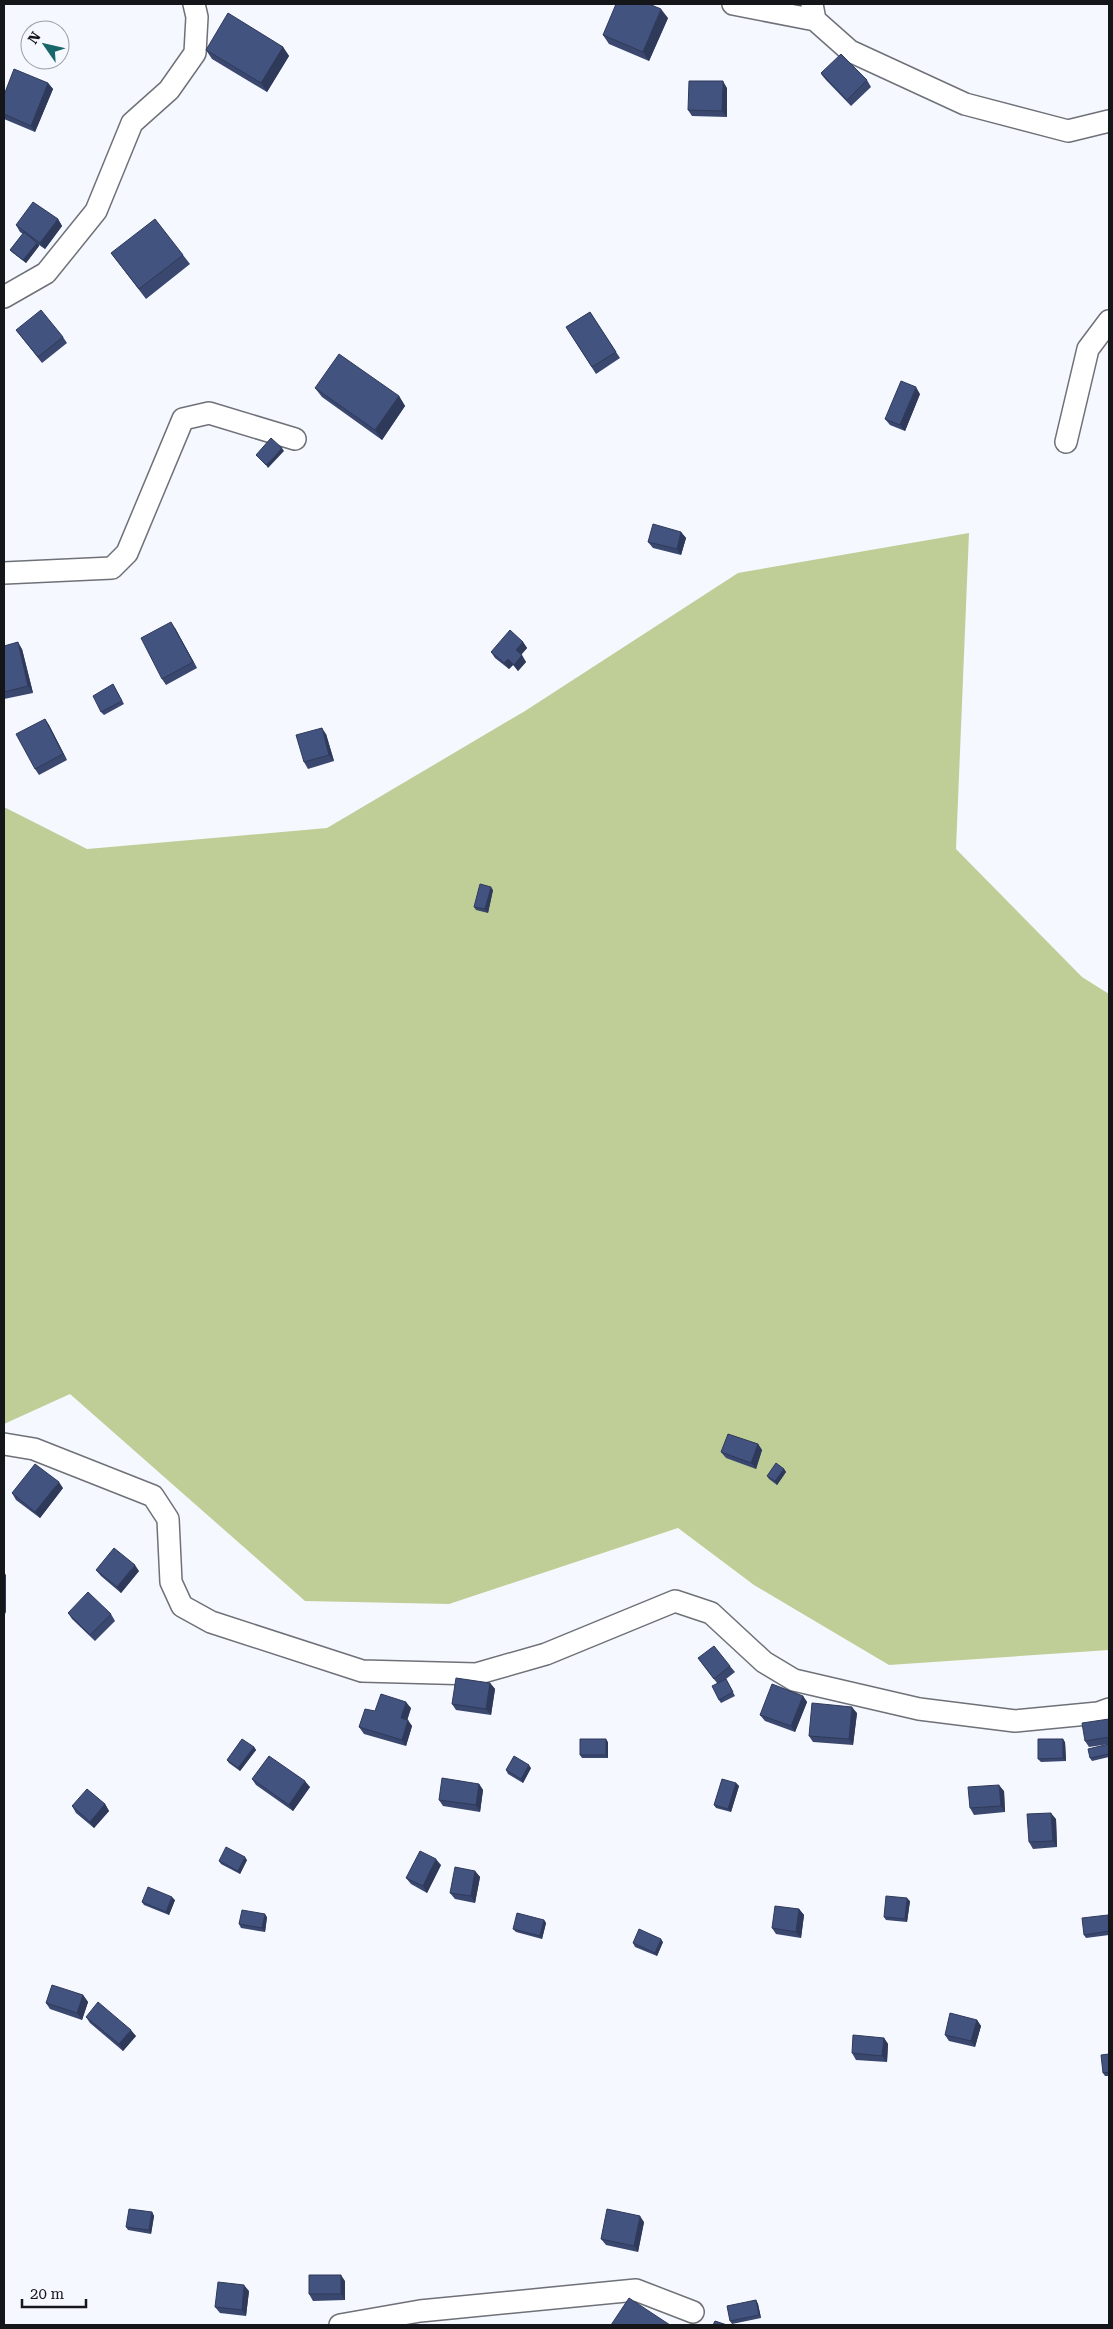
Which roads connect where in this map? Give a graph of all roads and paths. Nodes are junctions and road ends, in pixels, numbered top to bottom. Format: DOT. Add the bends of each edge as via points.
graph roads {
  1 [pos="194,4"];
  2 [pos="733,4"];
  3 [pos="813,12"];
  4 [pos="1109,120"];
  5 [pos="4,297"];
  6 [pos="1109,321"];
  7 [pos="295,438"];
  8 [pos="1066,442"];
  9 [pos="4,573"];
  10 [pos="4,1444"];
  11 [pos="1109,1709"];
  12 [pos="693,2312"];
  13 [pos="340,2325"];
  1 -- 5 [label="lane" via="197,17 195,53 169,90 132,124 96,211 46,273"];
  2 -- 3 [label="lane"];
  3 -- 4 [label="lane" via="850,51 965,104 1068,131"];
  6 -- 8 [label="lane" via="1088,349"];
  7 -- 9 [label="lane" via="210,413 183,419 127,553 112,568"];
  10 -- 11 [label="lane" via="34,1449 153,1496 168,1519 171,1582 182,1606 211,1622 362,1671 476,1674 546,1654 675,1601 711,1613 764,1662 794,1680 919,1709 1015,1721"];
  12 -- 13 [label="lane" via="636,2290 420,2311"];
}
